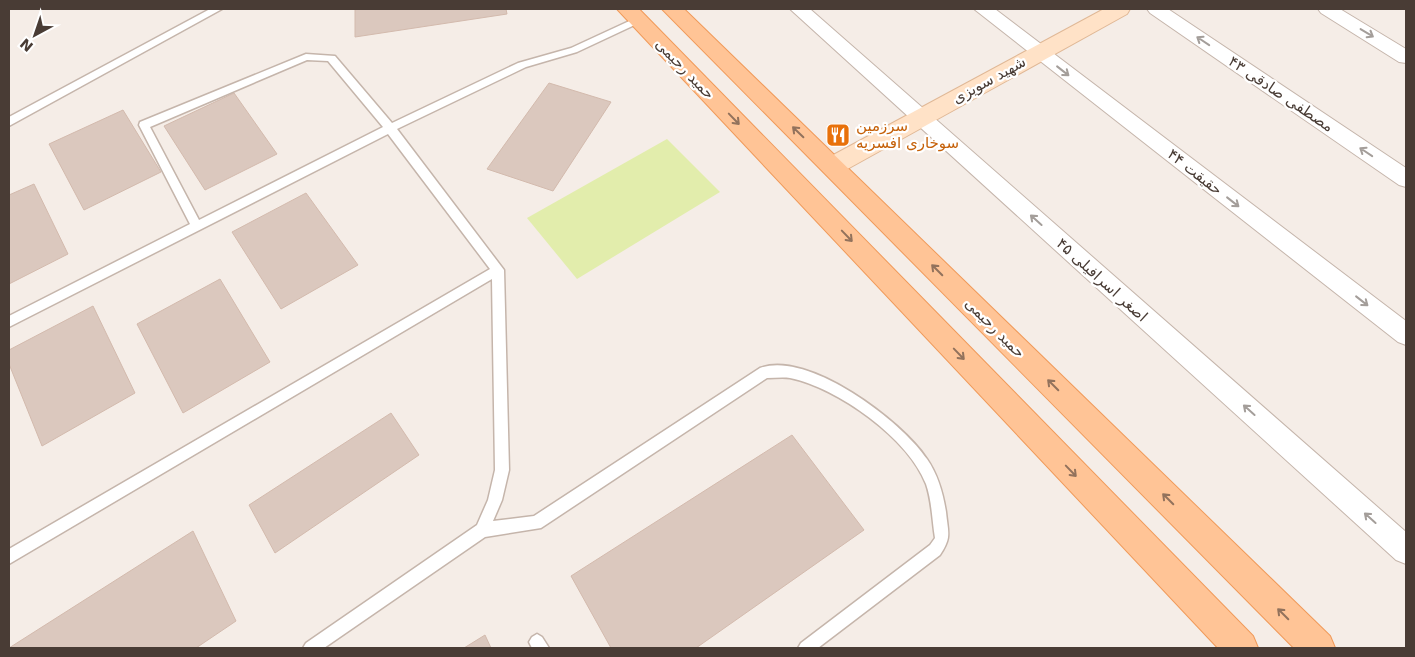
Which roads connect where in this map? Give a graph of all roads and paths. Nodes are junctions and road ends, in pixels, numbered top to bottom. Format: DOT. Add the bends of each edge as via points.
graph roads {
  1 [pos="217,9"];
  2 [pos="672,9"];
  3 [pos="799,9"];
  4 [pos="983,9"];
  5 [pos="1120,9"];
  6 [pos="1156,9"];
  7 [pos="1327,9"];
  8 [pos="642,13"];
  9 [pos="1040,53"];
  10 [pos="1406,57"];
  11 [pos="921,118"];
  12 [pos="9,122"];
  13 [pos="390,128"];
  14 [pos="833,166"];
  15 [pos="1406,179"];
  16 [pos="798,186"];
  17 [pos="197,226"];
  18 [pos="498,270"];
  19 [pos="9,322"];
  20 [pos="1406,335"];
  21 [pos="482,530"];
  22 [pos="1406,550"];
  23 [pos="9,557"];
  24 [pos="311,648"];
  25 [pos="806,648"];
  26 [pos="1241,648"];
  27 [pos="1318,648"];
  1 -- 12 [label="lane"];
  14 -- 2 [label="main road, حمید رحیمی, one-way"];
  3 -- 11 [label="street, اصغر اسرافیلی ۴۵"];
  4 -- 9 [label="street, حقیقت ۴۴"];
  5 -- 9 [label="main road, شهید سویزی"];
  15 -- 6 [label="street, مصطفی صادقی ۴۳, one-way"];
  7 -- 10 [label="street, one-way"];
  8 -- 13 [label="lane" via="574,50 522,65"];
  8 -- 16 [label="main road, حمید رحیمی, one-way"];
  9 -- 11 [label="main road, شهید سویزی"];
  9 -- 20 [label="street, حقیقت ۴۴, one-way"];
  11 -- 14 [label="main road, شهید سویزی"];
  22 -- 11 [label="street, اصغر اسرافیلی ۴۵, one-way"];
  13 -- 17 [label="lane"];
  13 -- 17 [label="lane" via="332,58 306,57 144,125"];
  13 -- 18 [label="lane"];
  14 -- 16 [label="main road"];
  27 -- 14 [label="main road, حمید رحیمی, one-way"];
  16 -- 26 [label="main road, حمید رحیمی, one-way"];
  17 -- 19 [label="lane"];
  18 -- 21 [label="lane" via="502,470"];
  18 -- 23 [label="lane"];
  21 -- 24 [label="lane"];
  21 -- 25 [label="lane" via="536,523 765,372 790,372 837,389 907,442 932,482 942,539 935,550"];
}
